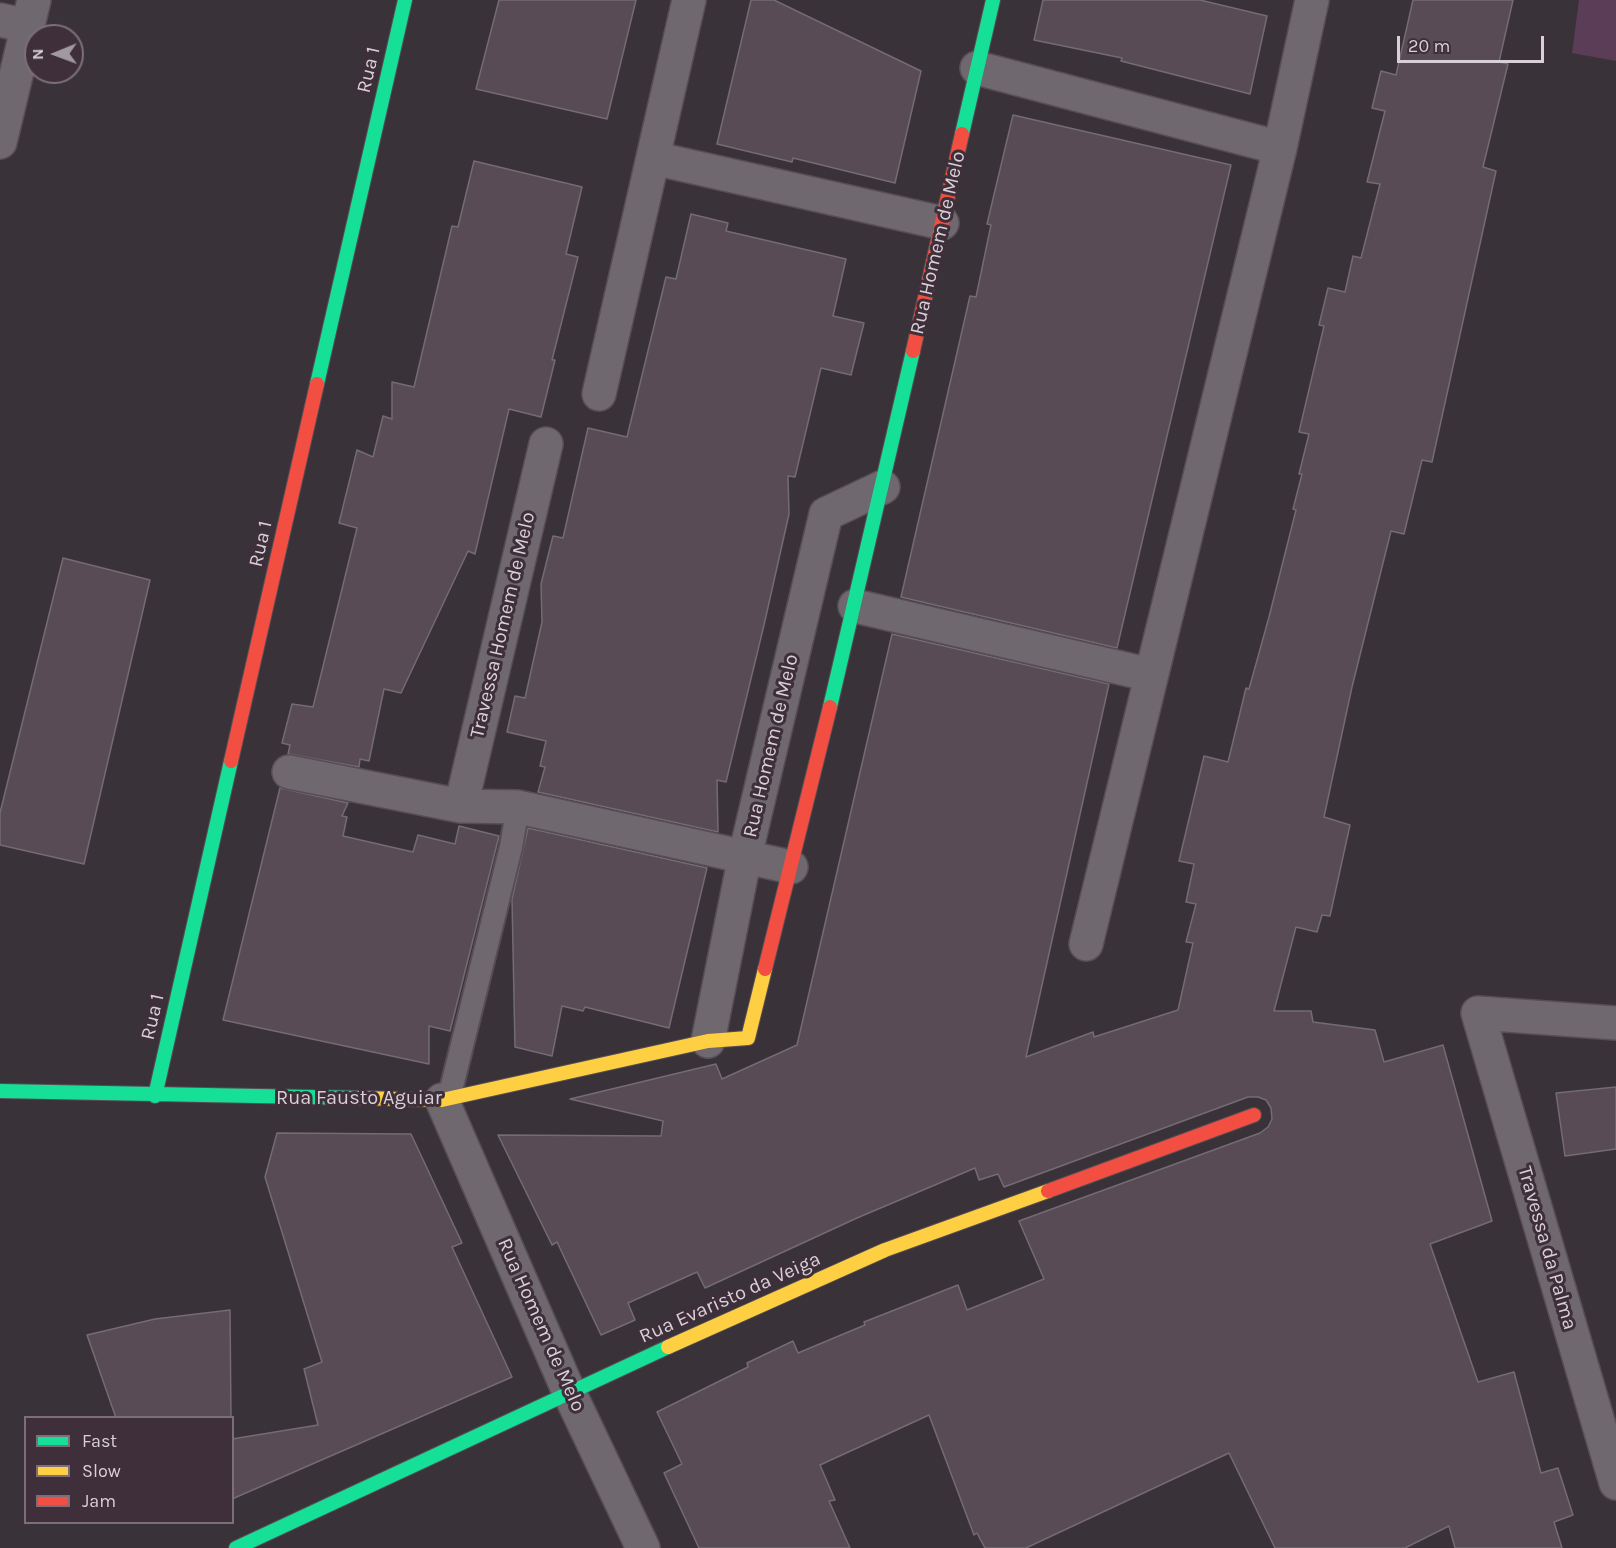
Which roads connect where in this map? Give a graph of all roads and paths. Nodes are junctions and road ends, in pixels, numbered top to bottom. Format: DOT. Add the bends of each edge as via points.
graph roads {
  1 [pos="405,0"];
  2 [pos="689,0"];
  3 [pos="993,0"];
  4 [pos="1312,0"];
  5 [pos="21,15"];
  6 [pos="977,68"];
  7 [pos="0,142"];
  8 [pos="1280,148"];
  9 [pos="653,158"];
  10 [pos="942,223"];
  11 [pos="599,394"];
  12 [pos="546,444"];
  13 [pos="883,487"];
  14 [pos="855,606"];
  15 [pos="1151,675"];
  16 [pos="289,772"];
  17 [pos="461,806"];
  18 [pos="518,807"];
  19 [pos="745,856"];
  20 [pos="791,867"];
  21 [pos="1086,944"];
  22 [pos="1616,1023"];
  23 [pos="748,1038"];
  24 [pos="708,1041"];
  25 [pos="0,1091"];
  26 [pos="154,1096"];
  27 [pos="446,1099"];
  28 [pos="1254,1115"];
  29 [pos="569,1392"];
  30 [pos="1616,1483"];
  31 [pos="236,1548"];
  32 [pos="643,1548"];
  1 -- 26 [label="street, Rua 1"];
  2 -- 9 [label="street"];
  3 -- 6 [label="street, Rua Homem de Melo"];
  4 -- 8 [label="street"];
  5 -- 7 [label="street"];
  6 -- 8 [label="street"];
  6 -- 10 [label="street, Rua Homem de Melo"];
  8 -- 15 [label="street"];
  9 -- 10 [label="street"];
  9 -- 11 [label="street"];
  10 -- 13 [label="street, Rua Homem de Melo"];
  12 -- 17 [label="street, Travessa Homem de Melo"];
  13 -- 14 [label="street, Rua Homem de Melo"];
  13 -- 19 [label="street, Rua Homem de Melo" via="826,514"];
  14 -- 15 [label="street"];
  14 -- 20 [label="street, Rua Homem de Melo"];
  15 -- 21 [label="street"];
  16 -- 17 [label="street"];
  17 -- 18 [label="street"];
  18 -- 19 [label="street"];
  18 -- 27 [label="lane"];
  19 -- 20 [label="street"];
  19 -- 24 [label="street, Rua Homem de Melo"];
  20 -- 23 [label="street, Rua Homem de Melo"];
  22 -- 30 [label="street, Travessa da Palma" via="1478,1013"];
  23 -- 24 [label="street, Rua Fausto Aguiar"];
  24 -- 27 [label="street, Rua Fausto Aguiar"];
  25 -- 26 [label="street, Rua Fausto Aguiar"];
  26 -- 27 [label="street, Rua Fausto Aguiar"];
  27 -- 29 [label="street, Rua Homem de Melo"];
  28 -- 29 [label="street, Rua Evaristo da Veiga" via="885,1250"];
  29 -- 31 [label="street, Rua Evaristo da Veiga"];
  29 -- 32 [label="street, Rua Homem de Melo"];
}
